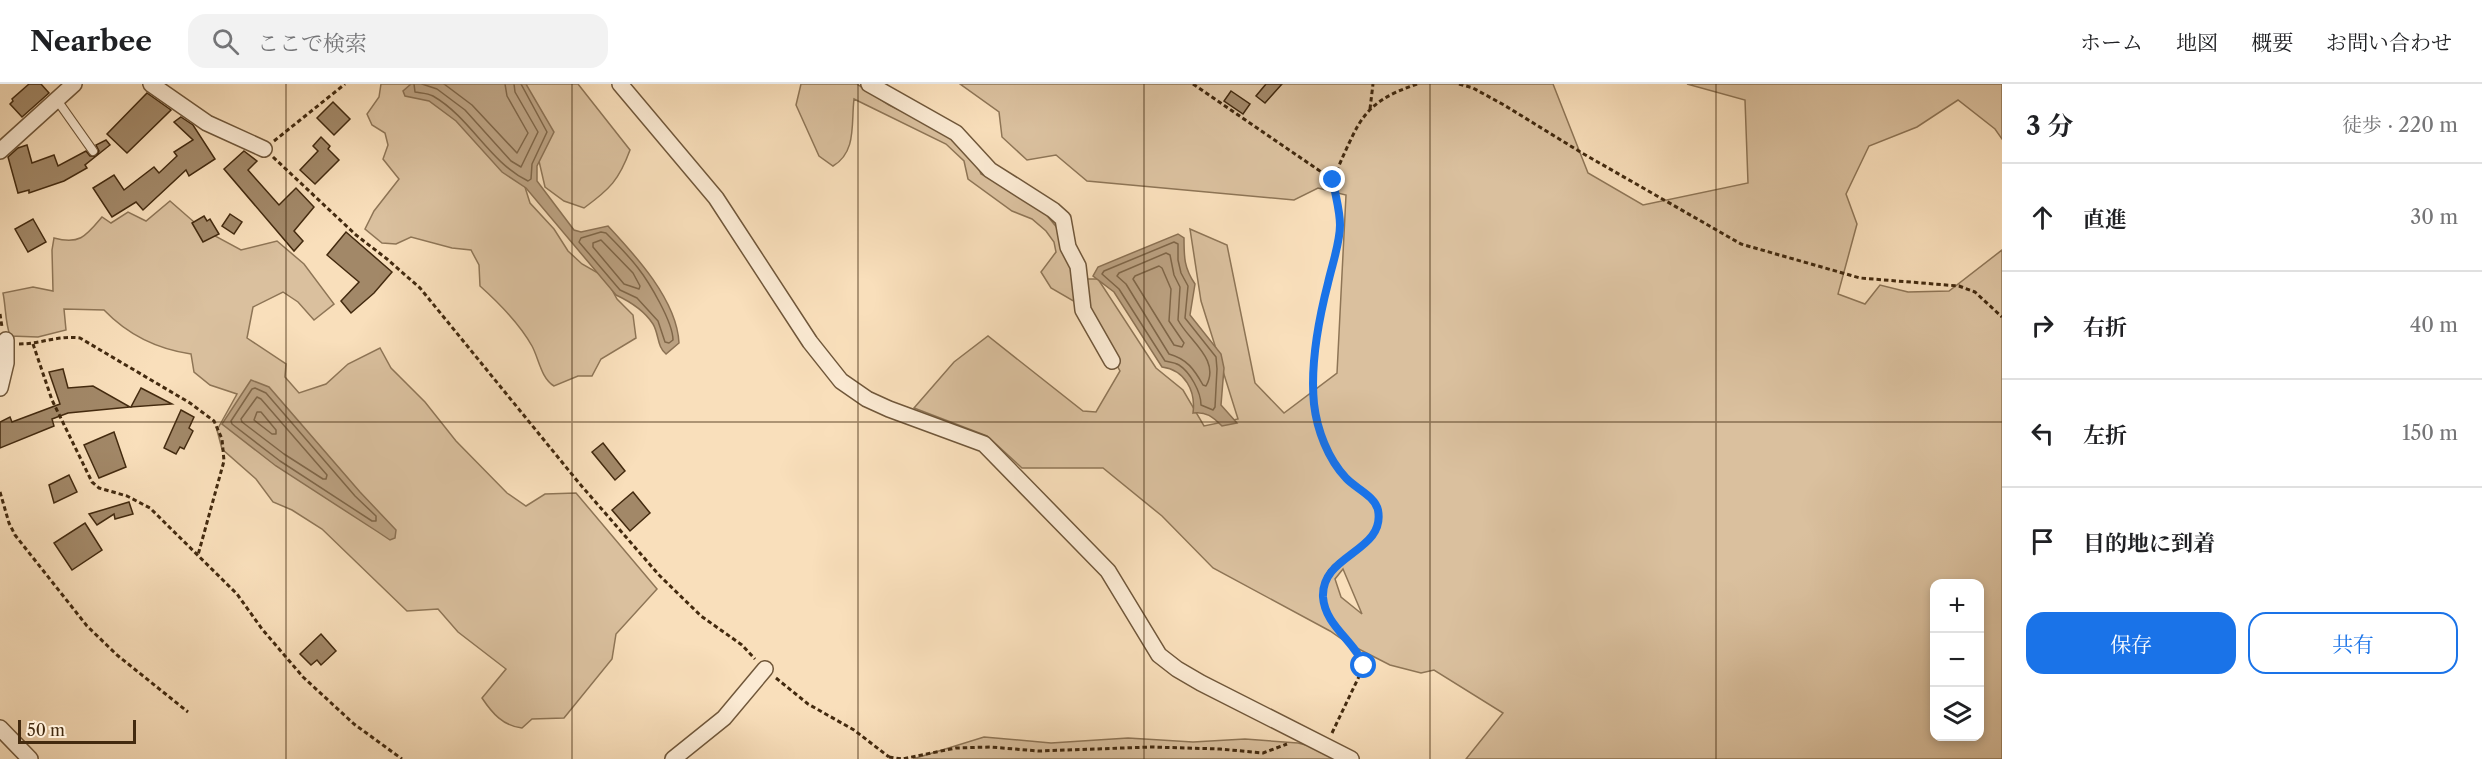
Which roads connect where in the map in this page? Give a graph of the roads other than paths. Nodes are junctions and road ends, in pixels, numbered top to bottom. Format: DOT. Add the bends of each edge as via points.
graph roads {
  1 [pos="74,84"];
  2 [pos="151,84"];
  3 [pos="620,84"];
  4 [pos="869,84"];
  5 [pos="57,100"];
  6 [pos="264,149"];
  7 [pos="0,151"];
  8 [pos="93,151"];
  9 [pos="6,340"];
  10 [pos="1112,361"];
  11 [pos="0,388"];
  12 [pos="765,669"];
  13 [pos="0,728"];
  14 [pos="30,759"];
  15 [pos="673,759"];
  16 [pos="1351,759"];
  1 -- 5 [label="street"];
  2 -- 6 [label="street" via="207,123"];
  3 -- 16 [label="street" via="716,198 810,342 842,381 889,409 984,444 1108,571 1159,655 1185,674"];
  4 -- 10 [label="street" via="956,133 990,170 1063,219 1068,247 1077,266 1083,310"];
  5 -- 7 [label="street"];
  5 -- 8 [label="lane"];
  9 -- 11 [label="street"];
  12 -- 15 [label="street" via="724,718"];
  13 -- 14 [label="street"];
}
